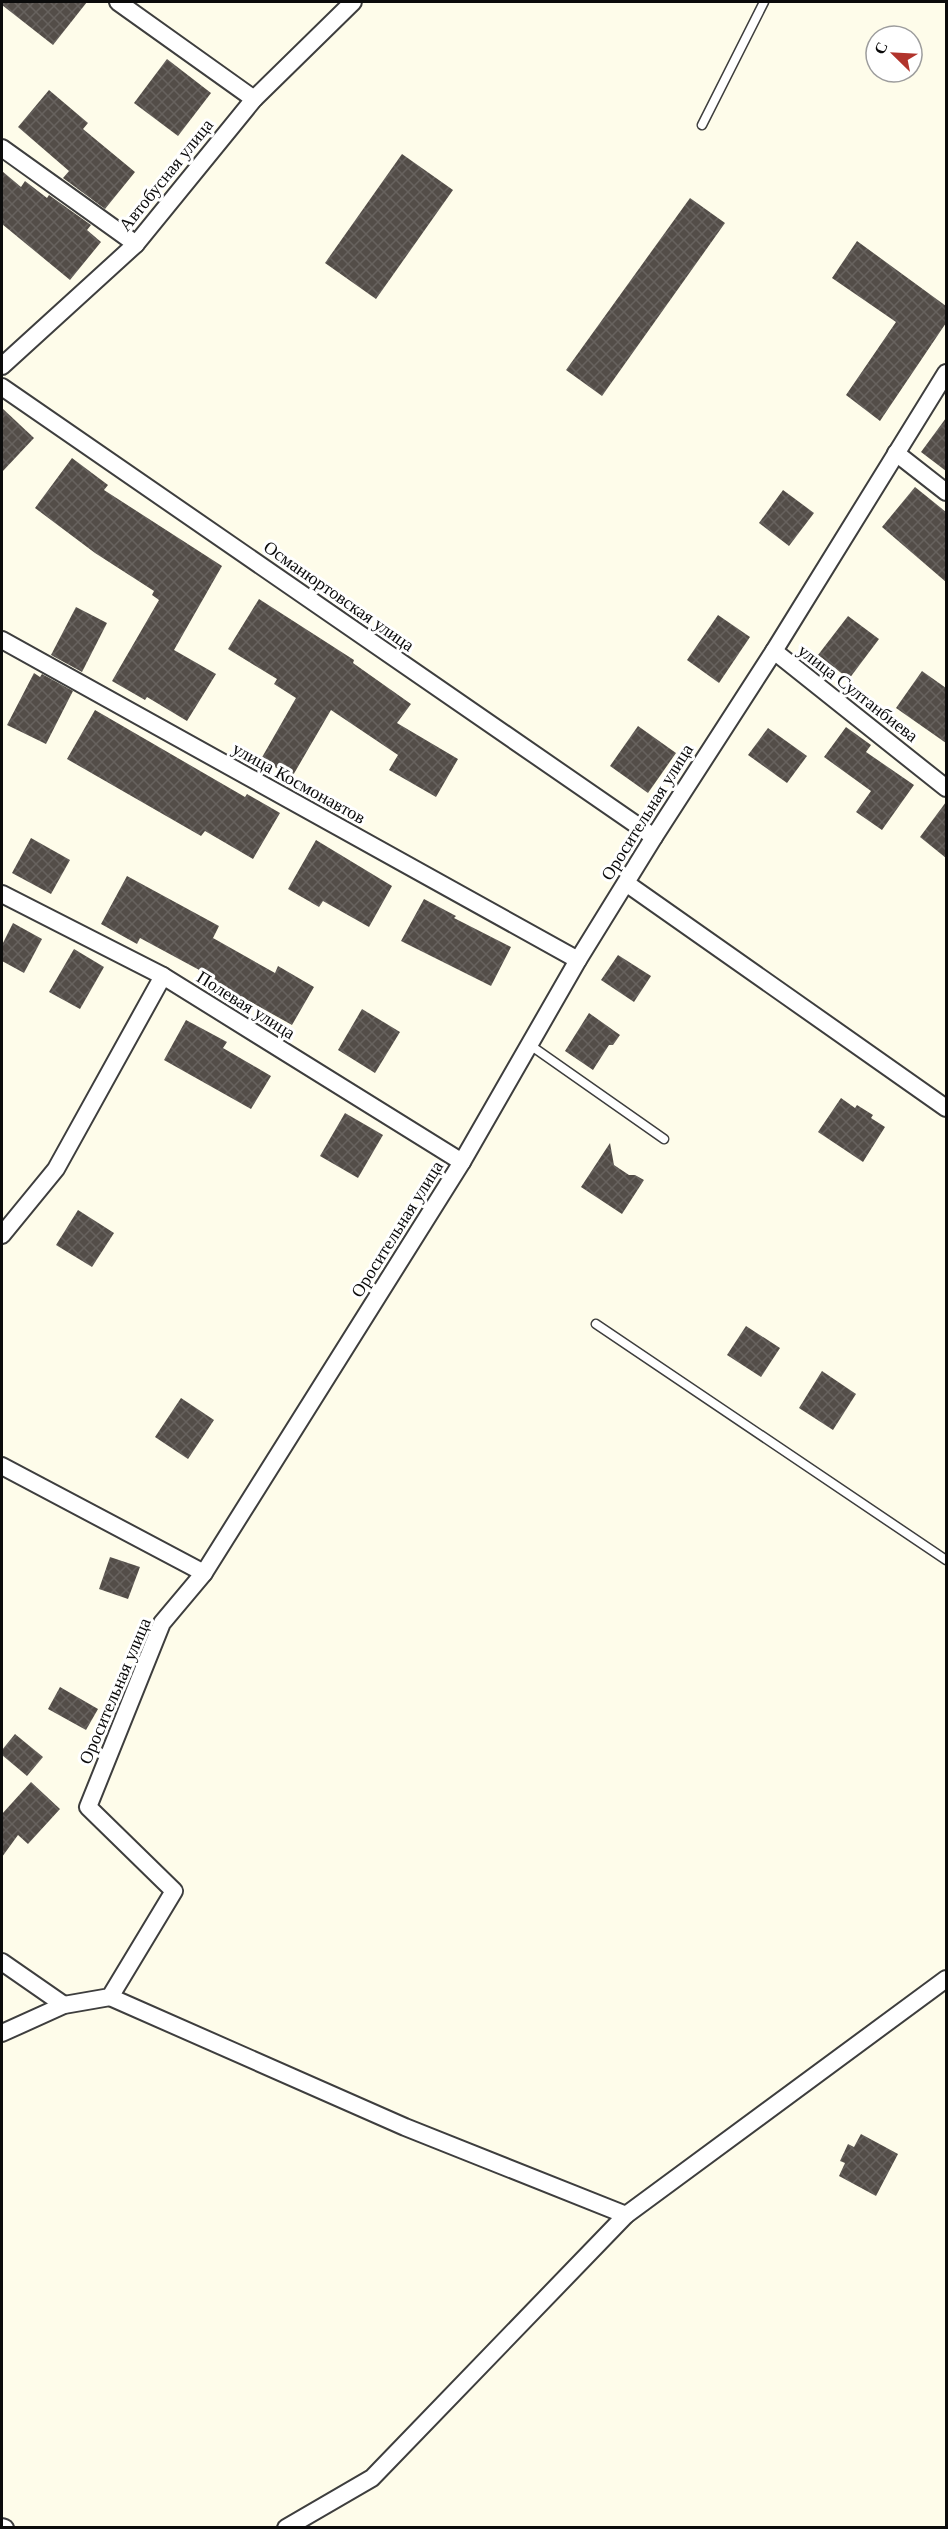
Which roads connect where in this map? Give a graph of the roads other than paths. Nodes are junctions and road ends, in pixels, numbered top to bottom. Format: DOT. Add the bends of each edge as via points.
graph roads {
  1 [pos="118,2"];
  2 [pos="353,2"];
  3 [pos="764,2"];
  4 [pos="254,99"];
  5 [pos="702,125"];
  6 [pos="2,148"];
  7 [pos="136,244"];
  8 [pos="2,366"];
  9 [pos="946,373"];
  10 [pos="2,387"];
  11 [pos="896,453"];
  12 [pos="946,492"];
  13 [pos="2,640"];
  14 [pos="774,651"];
  15 [pos="946,788"];
  16 [pos="654,837"];
  17 [pos="626,883"];
  18 [pos="2,894"];
  19 [pos="578,960"];
  20 [pos="163,976"];
  21 [pos="530,1045"];
  22 [pos="946,1108"];
  23 [pos="664,1139"];
  24 [pos="462,1162"];
  25 [pos="2,1235"];
  26 [pos="596,1324"];
  27 [pos="2,1466"];
  28 [pos="946,1560"];
  29 [pos="204,1573"];
  30 [pos="2,1962"];
  31 [pos="946,1979"];
  32 [pos="110,1997"];
  33 [pos="64,2005"];
  34 [pos="2,2033"];
  35 [pos="626,2215"];
  36 [pos="286,2528"];
  1 -- 4 [label="street"];
  2 -- 4 [label="street, Автобусная улица"];
  3 -- 5 [label="lane"];
  4 -- 7 [label="street, Автобусная улица"];
  6 -- 7 [label="street"];
  7 -- 8 [label="street, Автобусная улица"];
  9 -- 11 [label="street, Оросительная улица"];
  10 -- 16 [label="street, Османюртовская улица"];
  11 -- 12 [label="street"];
  11 -- 14 [label="street, Оросительная улица"];
  13 -- 19 [label="street, улица Космонавтов"];
  14 -- 15 [label="street, улица Султанбиева"];
  14 -- 16 [label="street, Оросительная улица"];
  16 -- 17 [label="street, Оросительная улица"];
  17 -- 19 [label="street, Оросительная улица"];
  17 -- 22 [label="street"];
  18 -- 20 [label="street, Полевая улица"];
  19 -- 21 [label="street, Оросительная улица"];
  20 -- 24 [label="street, Полевая улица"];
  20 -- 25 [label="street" via="56,1169"];
  21 -- 23 [label="lane"];
  21 -- 24 [label="street, Оросительная улица"];
  24 -- 29 [label="street, Оросительная улица"];
  26 -- 28 [label="lane"];
  27 -- 29 [label="street"];
  29 -- 32 [label="street, Оросительная улица" via="162,1623 88,1808 174,1891"];
  30 -- 33 [label="street"];
  31 -- 35 [label="street"];
  32 -- 33 [label="street"];
  32 -- 35 [label="street" via="405,2127"];
  33 -- 34 [label="street"];
  35 -- 36 [label="street" via="372,2478"];
}
